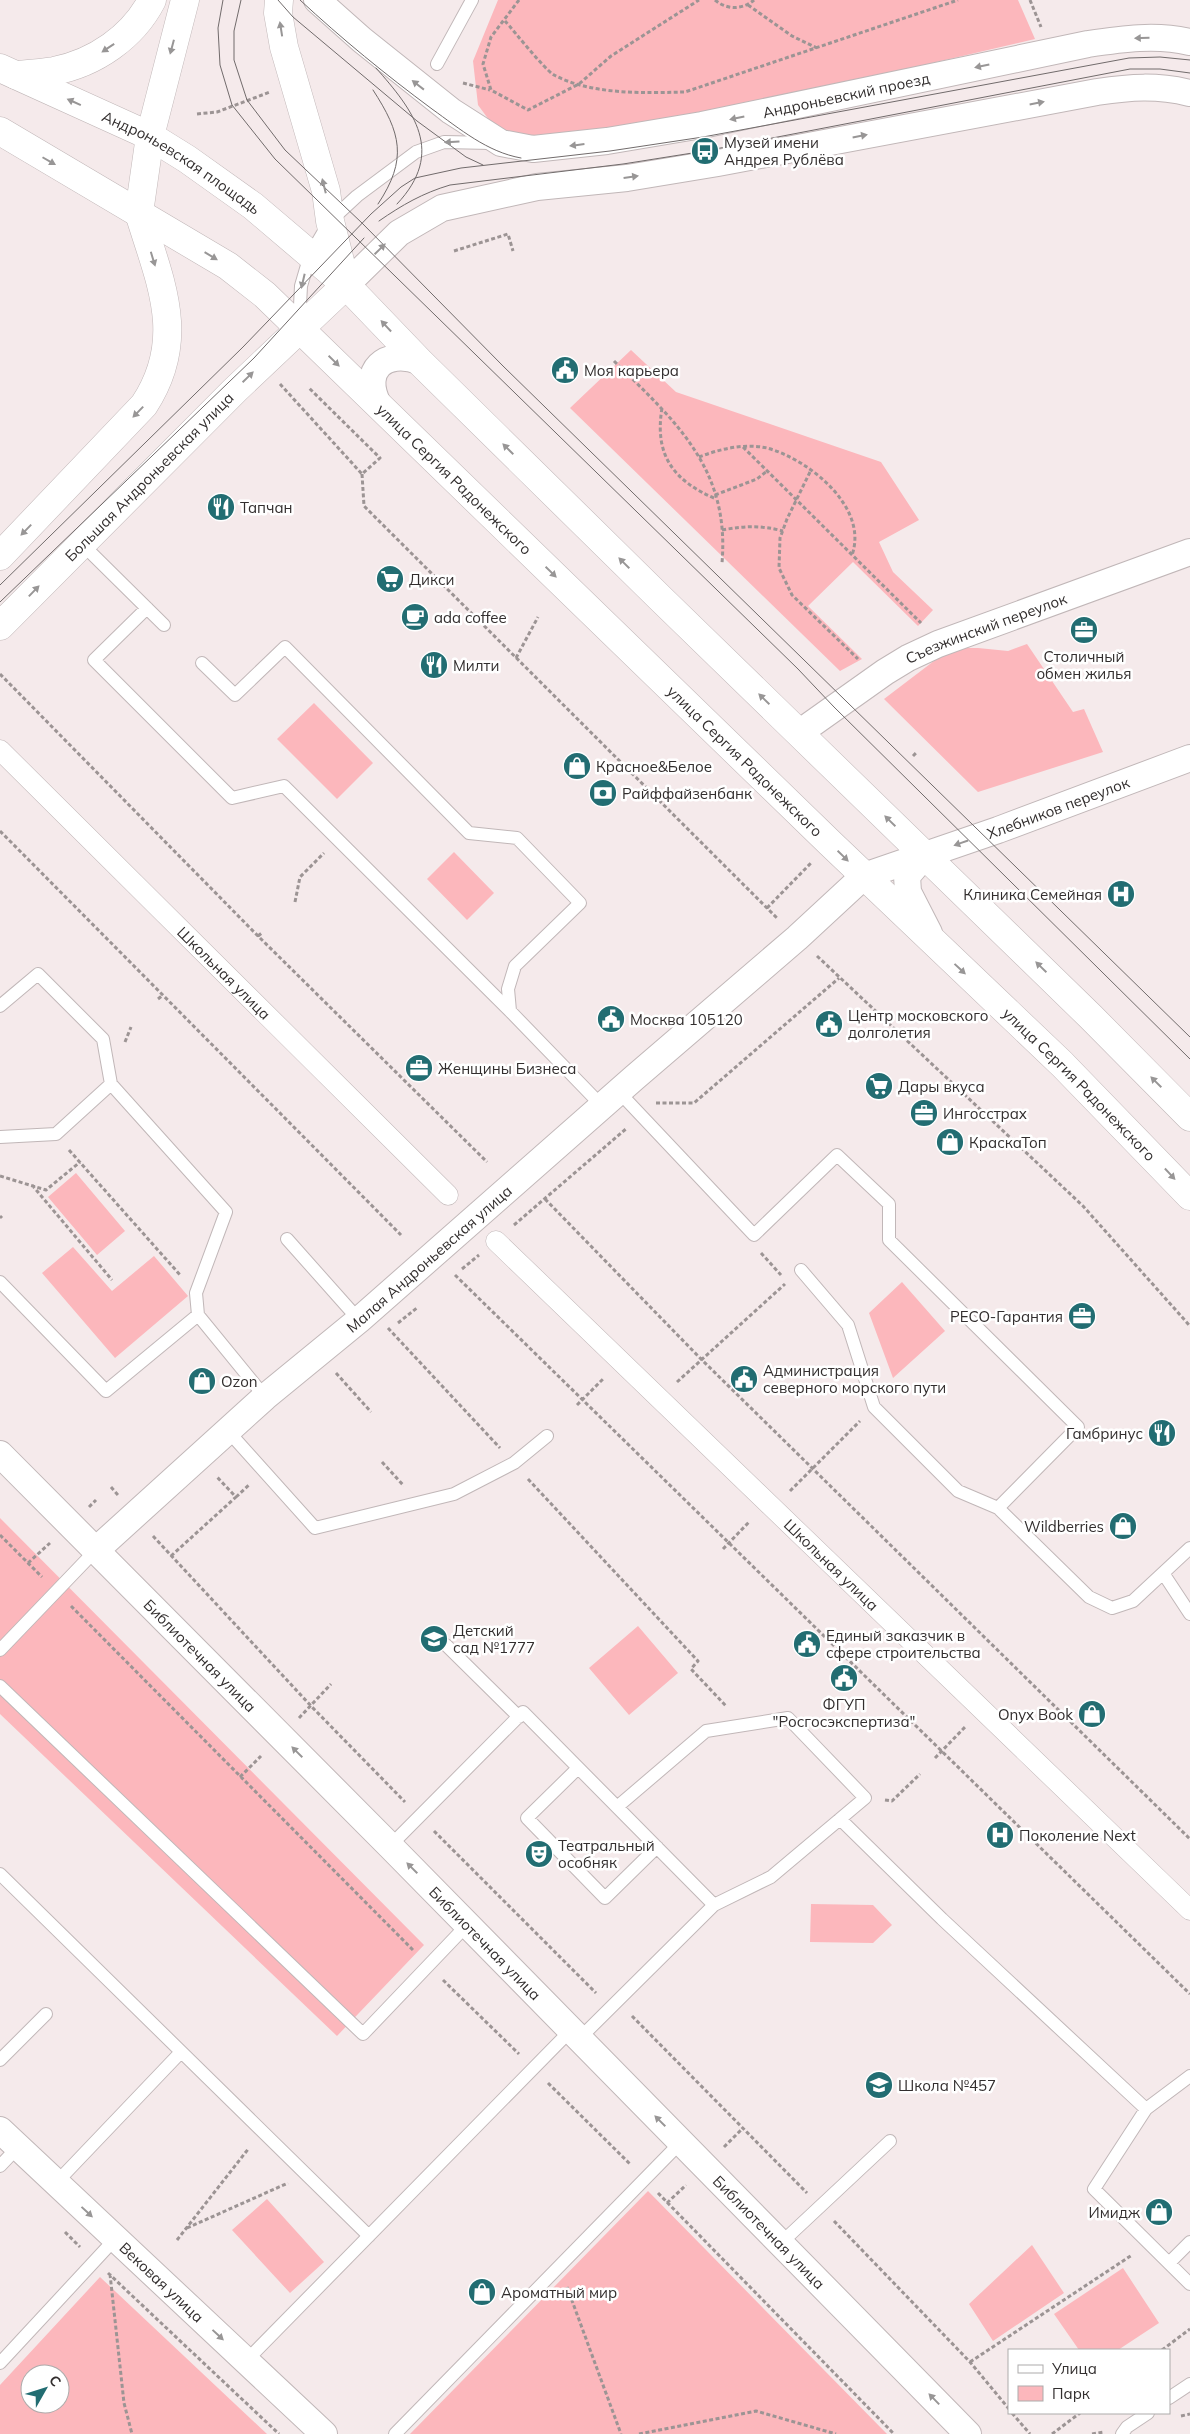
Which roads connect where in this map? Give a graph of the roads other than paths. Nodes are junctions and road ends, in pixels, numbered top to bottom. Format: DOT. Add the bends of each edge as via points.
graph roads {
  1 [pos="152,0"];
  2 [pos="185,0"];
  3 [pos="280,0"];
  4 [pos="317,0"];
  5 [pos="472,0"];
  6 [pos="1190,42"];
  7 [pos="437,64"];
  8 [pos="8,72"];
  9 [pos="1190,93"];
  10 [pos="2,134"];
  11 [pos="150,136"];
  12 [pos="501,143"];
  13 [pos="139,212"];
  14 [pos="330,221"];
  15 [pos="310,255"];
  16 [pos="346,285"];
  17 [pos="299,327"];
  18 [pos="419,361"];
  19 [pos="378,404"];
  20 [pos="81,543"];
  21 [pos="1190,552"];
  22 [pos="0,556"];
  23 [pos="147,608"];
  24 [pos="164,625"];
  25 [pos="0,626"];
  26 [pos="202,663"];
  27 [pos="799,733"];
  28 [pos="0,750"];
  29 [pos="1190,758"];
  30 [pos="925,855"];
  31 [pos="864,876"];
  32 [pos="938,948"];
  33 [pos="0,1006"];
  34 [pos="510,1011"];
  35 [pos="111,1084"];
  36 [pos="610,1099"];
  37 [pos="1190,1117"];
  38 [pos="0,1137"];
  39 [pos="448,1195"];
  40 [pos="1190,1196"];
  41 [pos="287,1239"];
  42 [pos="496,1241"];
  43 [pos="801,1270"];
  44 [pos="0,1282"];
  45 [pos="198,1314"];
  46 [pos="359,1320"];
  47 [pos="265,1397"];
  48 [pos="228,1431"];
  49 [pos="547,1436"];
  50 [pos="0,1454"];
  51 [pos="998,1508"];
  52 [pos="1190,1548"];
  53 [pos="94,1550"];
  54 [pos="1163,1574"];
  55 [pos="1190,1614"];
  56 [pos="446,1645"];
  57 [pos="0,1650"];
  58 [pos="0,1686"];
  59 [pos="519,1717"];
  60 [pos="578,1768"];
  61 [pos="617,1807"];
  62 [pos="840,1819"];
  63 [pos="390,1846"];
  64 [pos="657,1847"];
  65 [pos="0,1874"];
  66 [pos="714,1904"];
  67 [pos="1190,1910"];
  68 [pos="467,1925"];
  69 [pos="46,2014"];
  70 [pos="575,2034"];
  71 [pos="181,2052"];
  72 [pos="0,2060"];
  73 [pos="1190,2076"];
  74 [pos="1146,2109"];
  75 [pos="9,2139"];
  76 [pos="890,2141"];
  77 [pos="681,2142"];
  78 [pos="0,2166"];
  79 [pos="56,2183"];
  80 [pos="369,2236"];
  81 [pos="115,2239"];
  82 [pos="1190,2242"];
  83 [pos="781,2244"];
  84 [pos="1169,2263"];
  85 [pos="1190,2284"];
  86 [pos="246,2361"];
  87 [pos="0,2364"];
  88 [pos="1190,2384"];
  89 [pos="1170,2397"];
  90 [pos="1146,2414"];
  91 [pos="324,2434"];
  92 [pos="395,2434"];
  93 [pos="968,2434"];
  94 [pos="1122,2434"];
  1 -- 8 [label="main road, one-way" via="137,24 95,56 54,71"];
  2 -- 11 [label="main road, one-way"];
  14 -- 3 [label="main road, one-way" via="326,191 284,47 278,13"];
  12 -- 4 [label="street, one-way" via="451,111"];
  5 -- 7 [label="lane"];
  6 -- 12 [label="street, Андроньевский проезд, one-way" via="1154,38 1088,44 702,125 607,141 533,149"];
  11 -- 8 [label="main road, Андроньевская площадь, one-way"];
  16 -- 9 [label="street, one-way" via="399,232 442,208 530,188 627,178 718,163 1097,92 1137,86"];
  10 -- 13 [label="main road, one-way"];
  11 -- 13 [label="main road"];
  11 -- 15 [label="main road, Андроньевская площадь" via="253,206"];
  12 -- 14 [label="lane, one-way" via="444,142 416,152"];
  13 -- 17 [label="main road, one-way" via="228,266"];
  13 -- 22 [label="main road, one-way" via="163,294 167,325 168,344 157,385 144,405"];
  14 -- 15 [label="lane"];
  14 -- 16 [label="main road"];
  15 -- 16 [label="main road, Андроньевская площадь"];
  15 -- 17 [label="lane, one-way" via="301,286"];
  16 -- 17 [label="main road, Большая Андроньевская улица"];
  18 -- 16 [label="main road, one-way"];
  17 -- 19 [label="main road, улица Сергия Радонежского, one-way"];
  20 -- 17 [label="main road, Большая Андроньевская улица, one-way"];
  18 -- 19 [label="street" via="399,356 382,363 370,382"];
  27 -- 18 [label="main road, one-way"];
  19 -- 31 [label="main road, улица Сергия Радонежского, one-way"];
  20 -- 23 [label="lane"];
  25 -- 20 [label="main road, Большая Андроньевская улица, one-way"];
  21 -- 27 [label="street, Съезжинский переулок" via="938,644 908,658"];
  23 -- 24 [label="lane"];
  23 -- 34 [label="lane" via="94,660 232,798 284,786"];
  26 -- 34 [label="lane" via="235,695 285,647 469,833 517,838 580,903 515,966 508,989"];
  30 -- 27 [label="main road, one-way"];
  28 -- 39 [label="street, Школьная улица"];
  29 -- 30 [label="street, Хлебников переулок, one-way"];
  30 -- 31 [label="street, Хлебников переулок"];
  30 -- 32 [label="street" via="908,876 908,892"];
  37 -- 30 [label="main road, one-way"];
  31 -- 32 [label="main road, улица Сергия Радонежского"];
  31 -- 36 [label="street, Малая Андроньевская улица"];
  32 -- 40 [label="main road, улица Сергия Радонежского, one-way" via="1062,1064"];
  33 -- 35 [label="lane" via="38,974 103,1039"];
  34 -- 36 [label="lane"];
  35 -- 38 [label="lane" via="56,1134"];
  35 -- 45 [label="lane" via="226,1212 196,1293"];
  36 -- 46 [label="street, Малая Андроньевская улица"];
  36 -- 51 [label="lane" via="642,1116 754,1235 837,1154 889,1204 889,1240 1078,1427"];
  41 -- 46 [label="lane"];
  42 -- 67 [label="street, Школьная улица"];
  43 -- 51 [label="lane" via="848,1325 874,1406 958,1490"];
  44 -- 45 [label="lane" via="106,1391"];
  45 -- 47 [label="lane"];
  46 -- 47 [label="street, Малая Андроньевская улица"];
  47 -- 48 [label="street, Малая Андроньевская улица"];
  48 -- 49 [label="lane" via="315,1528 454,1494 514,1463"];
  48 -- 53 [label="street, Малая Андроньевская улица"];
  50 -- 53 [label="street, Библиотечная улица"];
  51 -- 54 [label="lane" via="1089,1597 1112,1608 1134,1601"];
  52 -- 54 [label="lane"];
  53 -- 57 [label="lane, Малая Андроньевская улица"];
  63 -- 53 [label="street, Библиотечная улица, one-way"];
  54 -- 55 [label="lane"];
  56 -- 59 [label="lane"];
  58 -- 68 [label="lane" via="363,2034"];
  59 -- 60 [label="lane" via="524,1712"];
  59 -- 63 [label="lane"];
  60 -- 61 [label="lane"];
  60 -- 64 [label="lane" via="527,1818 605,1898"];
  61 -- 62 [label="lane" via="706,1731 788,1718 865,1798"];
  61 -- 64 [label="lane"];
  62 -- 66 [label="lane" via="771,1877"];
  62 -- 74 [label="lane"];
  68 -- 63 [label="street, Библиотечная улица, one-way"];
  64 -- 66 [label="lane"];
  65 -- 71 [label="lane"];
  66 -- 70 [label="lane" via="611,2005"];
  68 -- 70 [label="street, Библиотечная улица"];
  69 -- 72 [label="lane"];
  77 -- 70 [label="street, Библиотечная улица, one-way"];
  70 -- 80 [label="lane" via="533,2068"];
  71 -- 79 [label="lane"];
  71 -- 80 [label="lane"];
  73 -- 74 [label="lane"];
  74 -- 84 [label="lane" via="1094,2189"];
  75 -- 78 [label="lane"];
  75 -- 79 [label="street, Вековая улица"];
  76 -- 83 [label="lane"];
  77 -- 83 [label="street, Библиотечная улица"];
  77 -- 92 [label="lane"];
  79 -- 81 [label="street, Вековая улица, one-way"];
  80 -- 86 [label="lane"];
  81 -- 86 [label="street, Вековая улица, one-way"];
  81 -- 87 [label="lane"];
  82 -- 84 [label="lane"];
  93 -- 83 [label="street, Библиотечная улица, one-way"];
  84 -- 85 [label="lane"];
  86 -- 91 [label="street, Вековая улица"];
  88 -- 89 [label="lane"];
  90 -- 94 [label="lane"];
}
